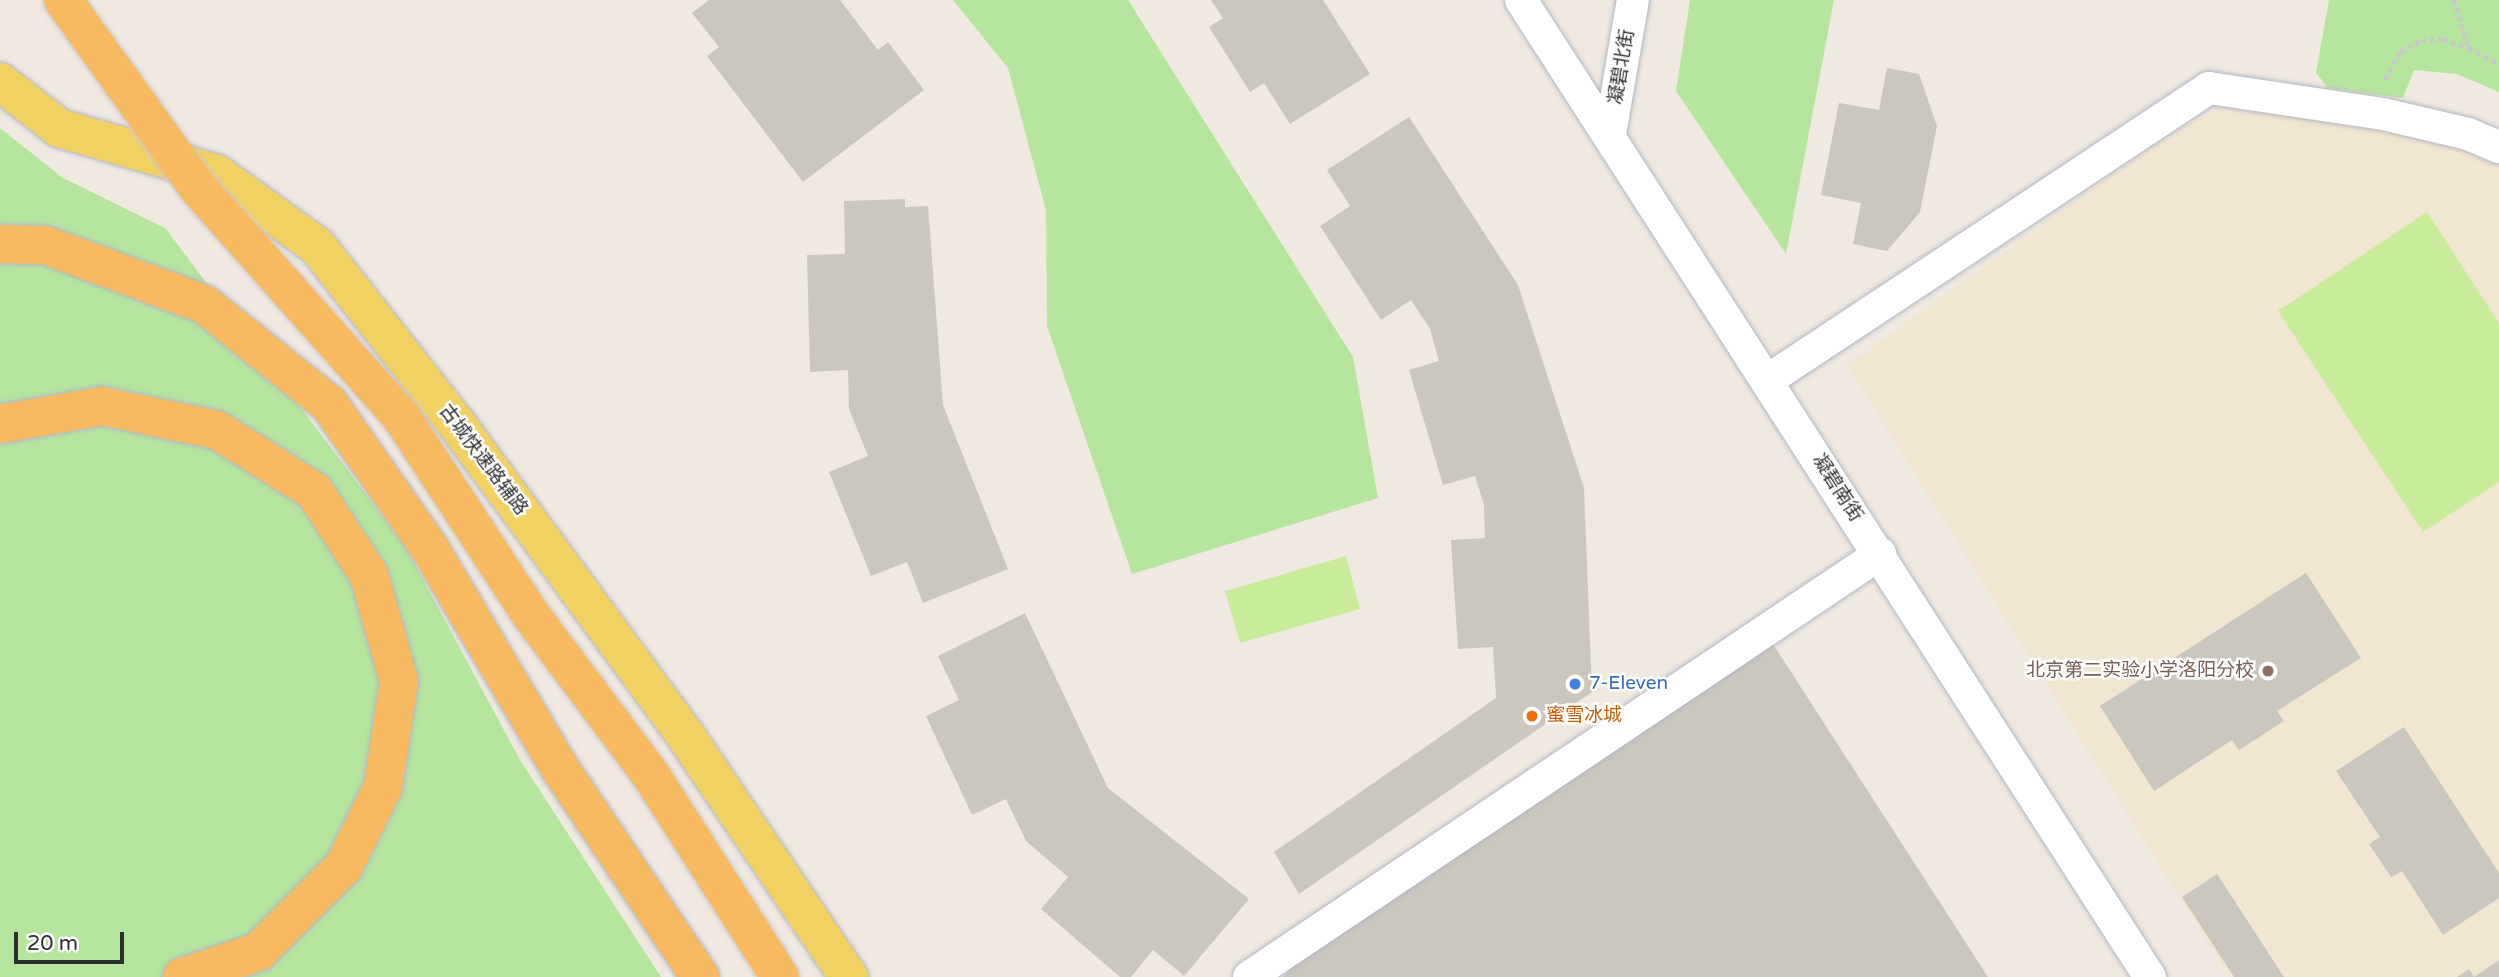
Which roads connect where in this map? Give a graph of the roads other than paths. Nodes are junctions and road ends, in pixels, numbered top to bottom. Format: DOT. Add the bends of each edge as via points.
graph roads {
  1 [pos="63,0"];
  2 [pos="1521,0"];
  3 [pos="1633,0"];
  4 [pos="0,82"];
  5 [pos="1611,134"];
  6 [pos="2499,147"];
  7 [pos="0,244"];
  8 [pos="1768,380"];
  9 [pos="0,424"];
  10 [pos="1880,554"];
  11 [pos="182,977"];
  12 [pos="700,977"];
  13 [pos="780,977"];
  14 [pos="849,977"];
  15 [pos="1249,977"];
  16 [pos="2150,977"];
  1 -- 13 [label="highway, bridge" via="199,190 402,418 531,615 652,777"];
  2 -- 5 [label="street, 凝碧南街"];
  3 -- 5 [label="street, 凝碧北街"];
  4 -- 14 [label="main road, 古城快速路辅路" via="59,128 218,174 317,246 456,423 687,738"];
  5 -- 8 [label="street, 凝碧南街"];
  6 -- 8 [label="street" via="2468,134 2383,114 2209,88"];
  7 -- 12 [label="highway" via="45,245 204,304 329,404 430,549 559,767"];
  8 -- 10 [label="street, 凝碧南街"];
  9 -- 11 [label="highway" via="102,406 218,430 314,491 369,575 399,681 383,787 344,866 258,952"];
  10 -- 15 [label="street"];
  10 -- 16 [label="street, 凝碧南街"];
}
